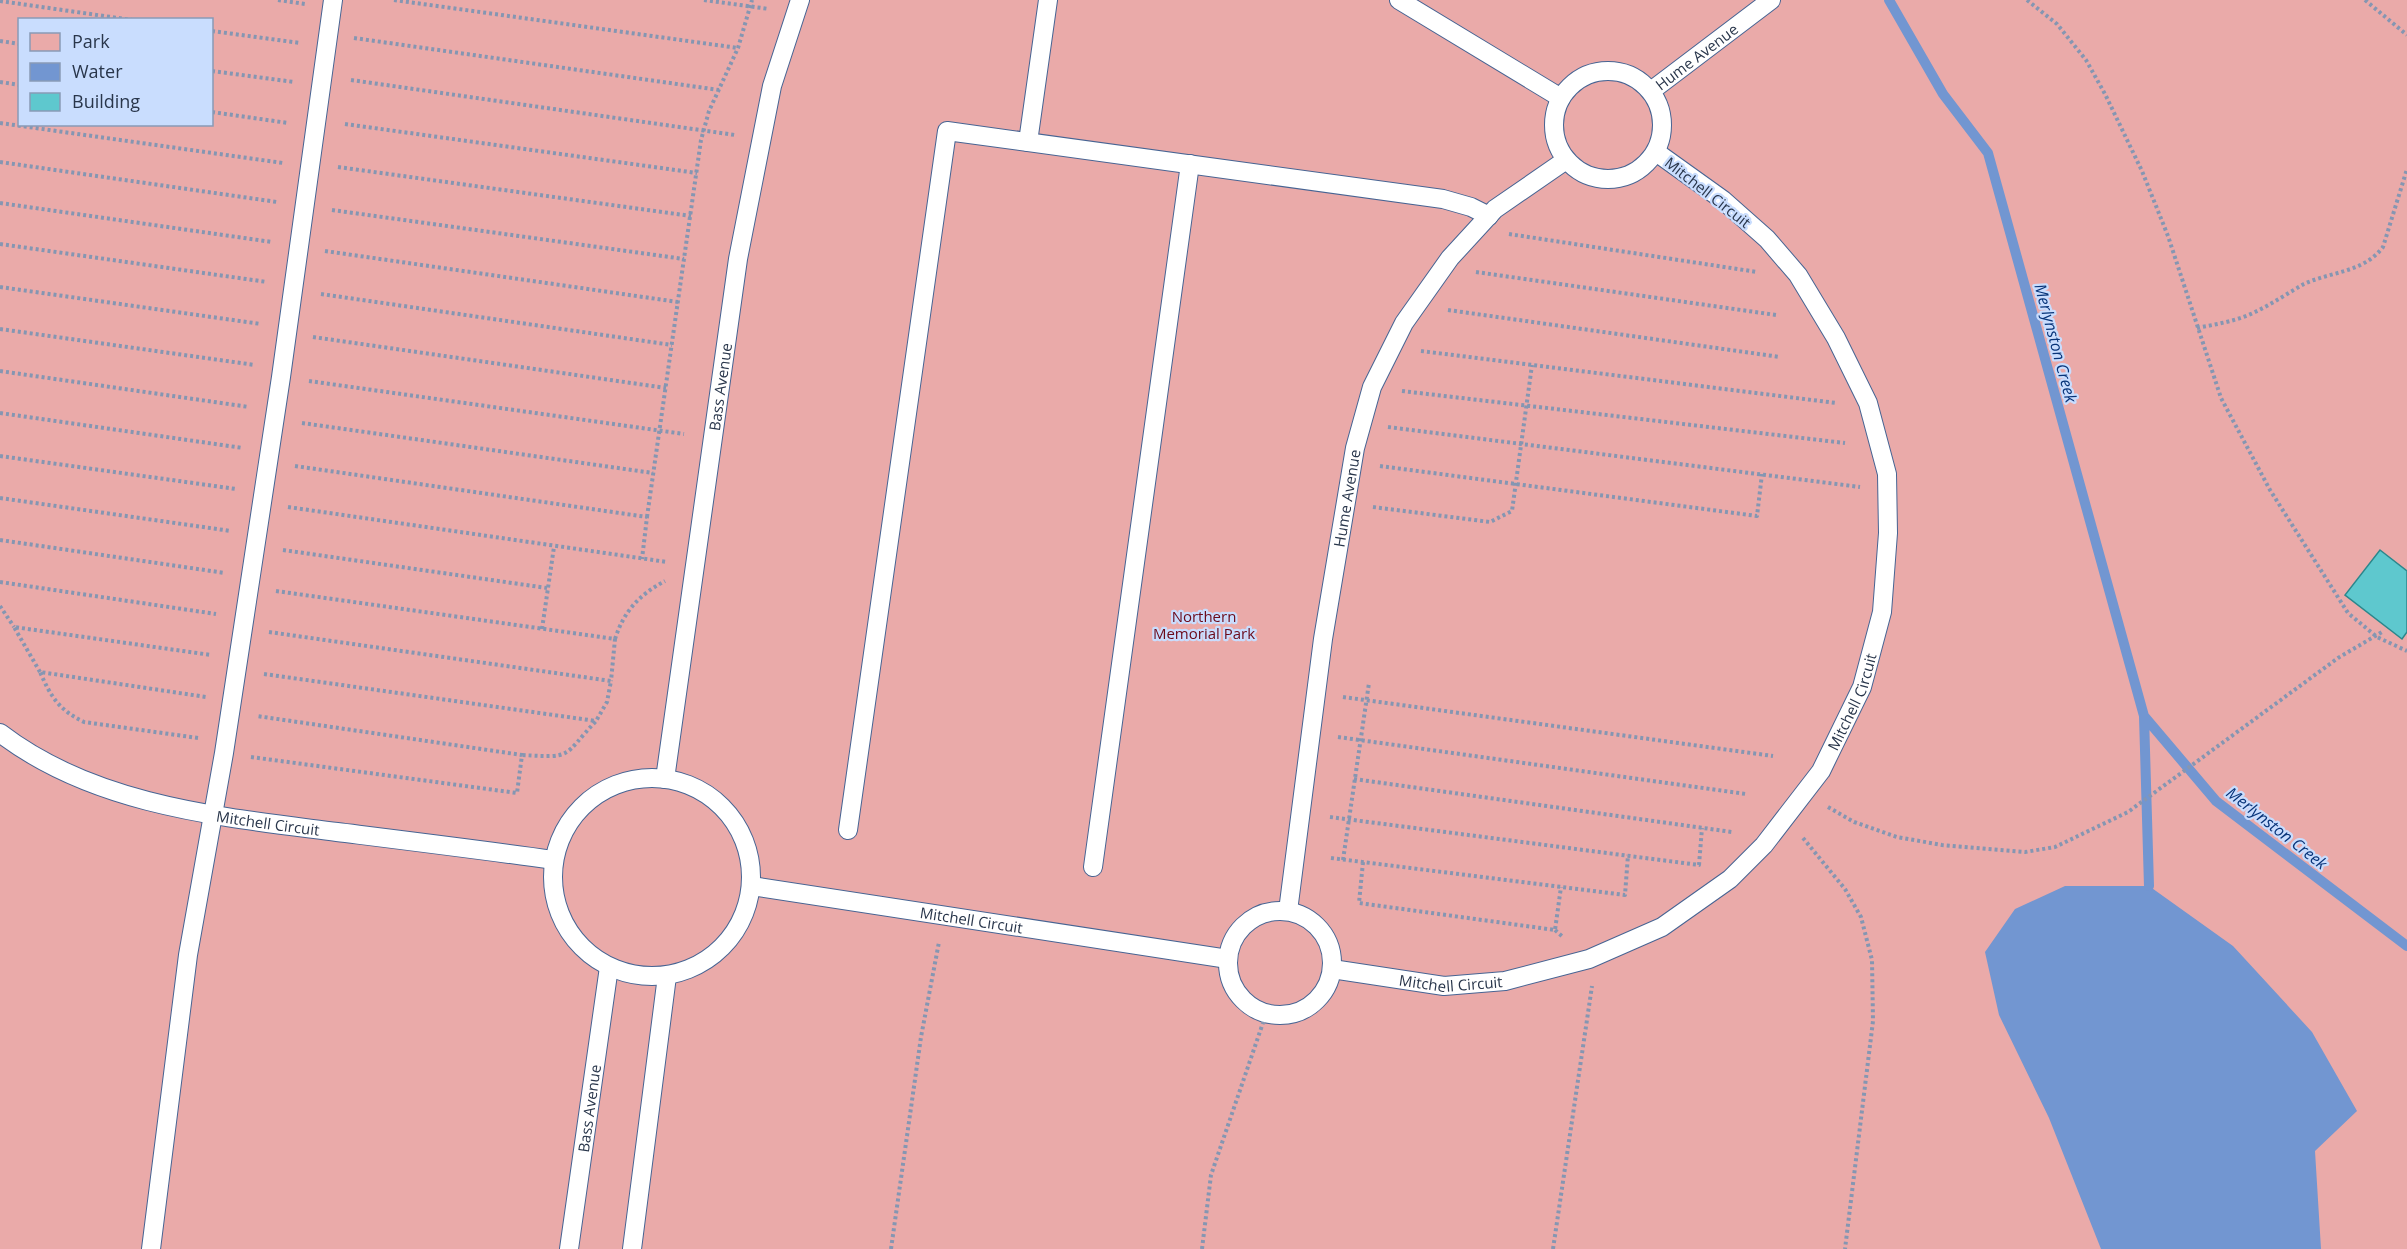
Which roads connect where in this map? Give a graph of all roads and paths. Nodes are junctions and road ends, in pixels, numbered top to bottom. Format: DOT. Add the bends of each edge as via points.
graph roads {
  1 [pos="333,0"];
  2 [pos="394,0"];
  3 [pos="704,0"];
  4 [pos="752,0"];
  5 [pos="1048,0"];
  6 [pos="1399,0"];
  7 [pos="1771,0"];
  8 [pos="2027,0"];
  9 [pos="2366,0"];
  10 [pos="0,1"];
  11 [pos="750,6"];
  12 [pos="798,6"];
  13 [pos="118,18"];
  14 [pos="213,31"];
  15 [pos="2407,35"];
  16 [pos="328,40"];
  17 [pos="0,41"];
  18 [pos="18,44"];
  19 [pos="738,48"];
  20 [pos="213,71"];
  21 [pos="322,81"];
  22 [pos="0,82"];
  23 [pos="18,85"];
  24 [pos="719,90"];
  25 [pos="1651,91"];
  26 [pos="1561,98"];
  27 [pos="213,112"];
  28 [pos="0,123"];
  29 [pos="317,123"];
  30 [pos="18,125"];
  31 [pos="22,126"];
  32 [pos="704,130"];
  33 [pos="759,139"];
  34 [pos="1028,142"];
  35 [pos="1656,152"];
  36 [pos="1566,160"];
  37 [pos="0,162"];
  38 [pos="1190,164"];
  39 [pos="311,165"];
  40 [pos="2407,169"];
  41 [pos="696,174"];
  42 [pos="0,203"];
  43 [pos="306,206"];
  44 [pos="691,216"];
  45 [pos="1483,223"];
  46 [pos="0,244"];
  47 [pos="300,247"];
  48 [pos="684,260"];
  49 [pos="1443,267"];
  50 [pos="1758,272"];
  51 [pos="0,287"];
  52 [pos="294,288"];
  53 [pos="678,302"];
  54 [pos="1416,306"];
  55 [pos="1776,315"];
  56 [pos="2197,328"];
  57 [pos="0,329"];
  58 [pos="288,331"];
  59 [pos="672,345"];
  60 [pos="1390,347"];
  61 [pos="1779,357"];
  62 [pos="1532,364"];
  63 [pos="0,371"];
  64 [pos="282,373"];
  65 [pos="1372,387"];
  66 [pos="666,388"];
  67 [pos="1527,406"];
  68 [pos="1869,407"];
  69 [pos="0,413"];
  70 [pos="275,415"];
  71 [pos="1362,424"];
  72 [pos="659,430"];
  73 [pos="713,438"];
  74 [pos="1845,443"];
  75 [pos="1521,444"];
  76 [pos="0,456"];
  77 [pos="269,457"];
  78 [pos="1352,463"];
  79 [pos="653,473"];
  80 [pos="1762,474"];
  81 [pos="1516,484"];
  82 [pos="1887,490"];
  83 [pos="0,498"];
  84 [pos="262,498"];
  85 [pos="1346,504"];
  86 [pos="647,517"];
  87 [pos="0,540"];
  88 [pos="256,540"];
  89 [pos="554,547"];
  90 [pos="642,559"];
  91 [pos="696,566"];
  92 [pos="0,582"];
  93 [pos="250,582"];
  94 [pos="547,588"];
  95 [pos="0,606"];
  96 [pos="243,623"];
  97 [pos="14,627"];
  98 [pos="542,629"];
  99 [pos="2382,632"];
  100 [pos="2377,637"];
  101 [pos="615,639"];
  102 [pos="2407,651"];
  103 [pos="237,665"];
  104 [pos="40,672"];
  105 [pos="611,681"];
  106 [pos="1369,683"];
  107 [pos="1316,693"];
  108 [pos="1366,700"];
  109 [pos="231,706"];
  110 [pos="596,721"];
  111 [pos="1311,732"];
  112 [pos="0,733"];
  113 [pos="1360,740"];
  114 [pos="224,748"];
  115 [pos="522,754"];
  116 [pos="1773,756"];
  117 [pos="665,778"];
  118 [pos="1354,779"];
  119 [pos="1803,793"];
  120 [pos="1746,794"];
  121 [pos="214,814"];
  122 [pos="1330,817"];
  123 [pos="1785,817"];
  124 [pos="1348,819"];
  125 [pos="1702,828"];
  126 [pos="848,830"];
  127 [pos="1732,832"];
  128 [pos="1628,855"];
  129 [pos="1331,858"];
  130 [pos="554,860"];
  131 [pos="1343,860"];
  132 [pos="1363,862"];
  133 [pos="1093,867"];
  134 [pos="752,886"];
  135 [pos="1561,887"];
  136 [pos="1288,911"];
  137 [pos="944,915"];
  138 [pos="1554,930"];
  139 [pos="1228,958"];
  140 [pos="1589,958"];
  141 [pos="609,967"];
  142 [pos="1332,969"];
  143 [pos="667,976"];
  144 [pos="1266,1014"];
  145 [pos="151,1249"];
  146 [pos="569,1249"];
  147 [pos="632,1249"];
  148 [pos="891,1249"];
  149 [pos="1202,1249"];
  150 [pos="1553,1249"];
  151 [pos="1845,1249"];
  1 -- 16 [label="lane"];
  2 -- 19 [label="path"];
  3 -- 11 [label="path"];
  4 -- 11 [label="path"];
  5 -- 34 [label="lane"];
  6 -- 26 [label="lane"];
  7 -- 25 [label="lane, Hume Avenue"];
  8 -- 56 [label="path" via="2057,24 2085,60 2104,94 2169,236"];
  9 -- 15 [label="path"];
  10 -- 13 [label="path"];
  11 -- 12 [label="path"];
  11 -- 19 [label="path"];
  12 -- 33 [label="lane, Bass Avenue"];
  14 -- 16 [label="path"];
  16 -- 21 [label="lane"];
  16 -- 24 [label="path"];
  17 -- 18 [label="path"];
  19 -- 24 [label="path"];
  20 -- 21 [label="path"];
  21 -- 29 [label="lane"];
  21 -- 32 [label="path"];
  22 -- 23 [label="path"];
  24 -- 32 [label="path"];
  25 -- 26 [label="lane" via="1638,79 1604,71 1572,84"];
  25 -- 35 [label="lane" via="1663,121"];
  26 -- 36 [label="lane" via="1554,130"];
  27 -- 29 [label="path"];
  28 -- 30 [label="path"];
  29 -- 39 [label="lane"];
  29 -- 41 [label="path"];
  31 -- 39 [label="path"];
  32 -- 33 [label="path"];
  32 -- 41 [label="path"];
  33 -- 73 [label="lane, Bass Avenue"];
  34 -- 38 [label="lane"];
  34 -- 126 [label="lane" via="947,130"];
  35 -- 36 [label="lane" via="1645,165 1614,180 1579,171"];
  35 -- 68 [label="lane, Mitchell Circuit" via="1723,200 1767,239 1798,275 1836,338"];
  36 -- 45 [label="lane, Hume Avenue"];
  37 -- 43 [label="path"];
  38 -- 45 [label="lane" via="1443,199 1471,207"];
  38 -- 133 [label="lane"];
  39 -- 43 [label="lane"];
  39 -- 44 [label="path"];
  40 -- 56 [label="path" via="2383,247 2376,256 2355,269 2306,284 2254,313"];
  41 -- 44 [label="path"];
  42 -- 47 [label="path"];
  43 -- 47 [label="lane"];
  43 -- 48 [label="path"];
  44 -- 48 [label="path"];
  45 -- 49 [label="lane, Hume Avenue"];
  45 -- 50 [label="path"];
  46 -- 52 [label="path"];
  47 -- 52 [label="lane"];
  47 -- 53 [label="path"];
  48 -- 53 [label="path"];
  49 -- 54 [label="lane, Hume Avenue"];
  49 -- 55 [label="path"];
  51 -- 58 [label="path"];
  52 -- 58 [label="lane"];
  52 -- 59 [label="path"];
  53 -- 59 [label="path"];
  54 -- 60 [label="lane, Hume Avenue"];
  54 -- 61 [label="path"];
  56 -- 100 [label="path" via="2221,398 2270,490 2348,613"];
  57 -- 64 [label="path"];
  58 -- 64 [label="lane"];
  58 -- 66 [label="path"];
  59 -- 66 [label="path"];
  60 -- 62 [label="path"];
  60 -- 65 [label="lane, Hume Avenue"];
  62 -- 67 [label="path"];
  62 -- 68 [label="path"];
  63 -- 70 [label="path"];
  64 -- 70 [label="lane"];
  64 -- 72 [label="path"];
  65 -- 67 [label="path"];
  65 -- 71 [label="lane, Hume Avenue"];
  66 -- 72 [label="path"];
  67 -- 74 [label="path"];
  67 -- 75 [label="path"];
  68 -- 82 [label="lane, Mitchell Circuit" via="1887,474"];
  69 -- 77 [label="path"];
  70 -- 77 [label="lane"];
  70 -- 79 [label="path"];
  71 -- 75 [label="path"];
  71 -- 78 [label="lane, Hume Avenue"];
  72 -- 73 [label="path"];
  72 -- 79 [label="path"];
  73 -- 91 [label="lane, Bass Avenue"];
  75 -- 80 [label="path"];
  75 -- 81 [label="path"];
  76 -- 84 [label="path"];
  77 -- 84 [label="lane"];
  77 -- 86 [label="path"];
  78 -- 81 [label="path"];
  78 -- 85 [label="lane, Hume Avenue"];
  79 -- 86 [label="path"];
  80 -- 81 [label="path" via="1756,516"];
  80 -- 82 [label="path"];
  81 -- 85 [label="path" via="1512,511 1490,522"];
  82 -- 119 [label="lane, Mitchell Circuit" via="1888,533 1881,612 1863,687 1821,771"];
  83 -- 88 [label="path"];
  84 -- 88 [label="lane"];
  84 -- 89 [label="path"];
  85 -- 107 [label="lane, Hume Avenue"];
  86 -- 90 [label="path"];
  87 -- 93 [label="path"];
  88 -- 93 [label="lane"];
  88 -- 94 [label="path"];
  89 -- 90 [label="path"];
  89 -- 94 [label="path"];
  90 -- 91 [label="path"];
  91 -- 101 [label="path" via="633,603 621,620"];
  91 -- 117 [label="lane, Bass Avenue"];
  92 -- 96 [label="path"];
  93 -- 96 [label="lane"];
  93 -- 98 [label="path"];
  94 -- 98 [label="path"];
  95 -- 97 [label="path"];
  96 -- 103 [label="lane"];
  96 -- 105 [label="path"];
  97 -- 103 [label="path"];
  97 -- 104 [label="path"];
  98 -- 101 [label="path"];
  99 -- 100 [label="path"];
  100 -- 102 [label="path"];
  100 -- 119 [label="path" via="2338,658 2128,812 2055,847 2025,852 1897,837 1854,822"];
  101 -- 105 [label="path"];
  103 -- 109 [label="lane"];
  103 -- 110 [label="path"];
  104 -- 109 [label="path"];
  104 -- 114 [label="path" via="56,704 84,722"];
  105 -- 110 [label="path" via="607,702"];
  106 -- 108 [label="path"];
  107 -- 108 [label="path"];
  107 -- 111 [label="lane, Hume Avenue"];
  108 -- 113 [label="path"];
  108 -- 116 [label="path"];
  109 -- 114 [label="lane"];
  109 -- 115 [label="path"];
  110 -- 115 [label="path" via="569,753"];
  111 -- 113 [label="path"];
  111 -- 136 [label="lane, Hume Avenue"];
  112 -- 121 [label="lane, Mitchell Circuit" via="93,785 166,806"];
  113 -- 118 [label="path"];
  113 -- 120 [label="path"];
  114 -- 115 [label="path" via="517,793"];
  114 -- 121 [label="lane"];
  117 -- 130 [label="lane" via="635,779 606,789 582,807 564,831"];
  117 -- 134 [label="lane" via="694,787 720,804 739,828 750,856"];
  118 -- 124 [label="path"];
  118 -- 125 [label="path"];
  119 -- 123 [label="lane, Mitchell Circuit"];
  121 -- 130 [label="lane, Mitchell Circuit"];
  121 -- 145 [label="lane" via="188,956"];
  122 -- 124 [label="path"];
  123 -- 140 [label="lane, Mitchell Circuit" via="1764,846 1730,879 1662,927"];
  123 -- 151 [label="path" via="1845,889 1861,917 1872,960 1873,1021"];
  124 -- 128 [label="path"];
  124 -- 131 [label="path"];
  125 -- 127 [label="path"];
  125 -- 128 [label="path" via="1699,865"];
  128 -- 135 [label="path" via="1625,895"];
  129 -- 131 [label="path"];
  130 -- 141 [label="lane" via="554,892 563,923 582,949"];
  131 -- 132 [label="path"];
  132 -- 135 [label="path"];
  132 -- 138 [label="path" via="1359,903"];
  134 -- 137 [label="lane, Mitchell Circuit"];
  134 -- 143 [label="lane" via="743,918 725,946 699,966"];
  135 -- 138 [label="path"];
  136 -- 139 [label="lane" via="1270,912 1241,928"];
  136 -- 142 [label="lane" via="1316,925 1326,938"];
  137 -- 139 [label="lane, Mitchell Circuit"];
  137 -- 148 [label="path" via="921,1037"];
  138 -- 140 [label="path"];
  139 -- 144 [label="lane" via="1229,976 1237,993"];
  140 -- 142 [label="lane, Mitchell Circuit" via="1505,981 1444,986"];
  140 -- 150 [label="path" via="1593,991"];
  141 -- 143 [label="lane" via="638,976"];
  141 -- 146 [label="lane, Bass Avenue"];
  142 -- 144 [label="lane" via="1317,1001 1302,1011"];
  143 -- 147 [label="lane"];
  144 -- 149 [label="path" via="1211,1175"];
}
